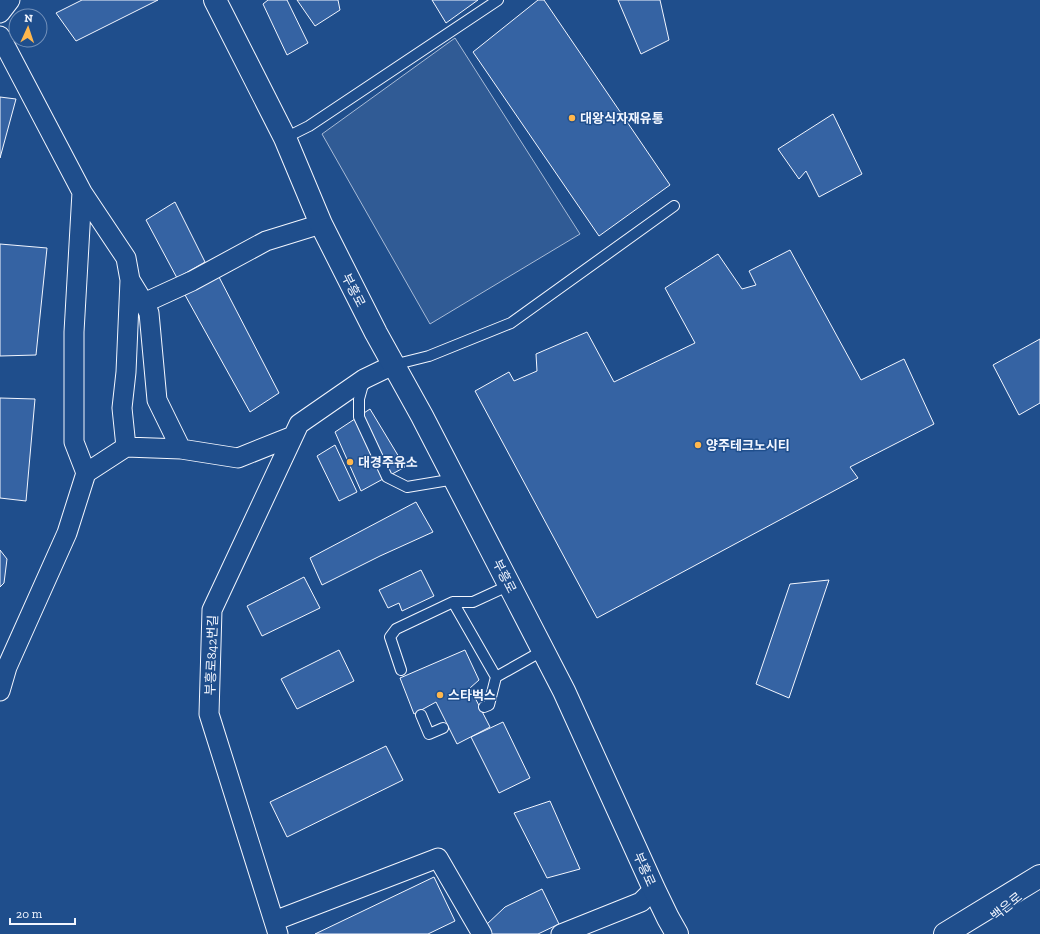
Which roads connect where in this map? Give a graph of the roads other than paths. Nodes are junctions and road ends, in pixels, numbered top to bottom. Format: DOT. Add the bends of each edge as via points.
graph roads {
  1 [pos="10,0"];
  2 [pos="215,0"];
  3 [pos="498,0"];
  4 [pos="0,13"];
  5 [pos="0,36"];
  6 [pos="285,138"];
  7 [pos="82,192"];
  8 [pos="674,206"];
  9 [pos="321,224"];
  10 [pos="130,280"];
  11 [pos="144,303"];
  12 [pos="393,365"];
  13 [pos="364,379"];
  14 [pos="293,436"];
  15 [pos="126,447"];
  16 [pos="181,449"];
  17 [pos="86,473"];
  18 [pos="455,479"];
  19 [pos="510,585"];
  20 [pos="453,602"];
  21 [pos="544,650"];
  22 [pos="401,670"];
  23 [pos="496,677"];
  24 [pos="0,691"];
  25 [pos="484,707"];
  26 [pos="421,715"];
  27 [pos="443,728"];
  28 [pos="1040,878"];
  29 [pos="665,915"];
  30 [pos="276,927"];
  31 [pos="482,934"];
  32 [pos="561,934"];
  33 [pos="691,934"];
  34 [pos="945,934"];
  35 [pos="972,934"];
  1 -- 4 [label="street"];
  2 -- 6 [label="main road, 부흥로"];
  3 -- 6 [label="lane" via="309,126"];
  5 -- 7 [label="street"];
  6 -- 9 [label="main road, 부흥로"];
  7 -- 10 [label="street" via="126,258"];
  7 -- 17 [label="street" via="74,332 74,442"];
  8 -- 12 [label="lane" via="511,323 429,356"];
  9 -- 11 [label="street" via="266,241 192,281"];
  9 -- 12 [label="main road, 부흥로"];
  10 -- 11 [label="street"];
  10 -- 15 [label="street" via="122,408"];
  11 -- 16 [label="street" via="149,313 157,400"];
  12 -- 13 [label="street, 부흥로842번길"];
  12 -- 18 [label="main road, 부흥로"];
  13 -- 14 [label="street, 부흥로842번길" via="299,424"];
  13 -- 18 [label="lane" via="359,399 359,417 387,477 407,487"];
  14 -- 16 [label="street" via="238,458"];
  14 -- 30 [label="street, 부흥로842번길" via="212,610 209,714"];
  15 -- 16 [label="street"];
  15 -- 17 [label="street"];
  17 -- 24 [label="street" via="67,533 7,667"];
  18 -- 19 [label="main road, 부흥로"];
  19 -- 20 [label="lane" via="472,602"];
  19 -- 21 [label="main road, 부흥로"];
  20 -- 22 [label="lane" via="396,629 390,637"];
  20 -- 23 [label="lane"];
  21 -- 23 [label="lane"];
  21 -- 29 [label="main road, 부흥로"];
  23 -- 25 [label="lane" via="489,705"];
  26 -- 27 [label="lane" via="430,734"];
  28 -- 34 [label="main road"];
  28 -- 35 [label="main road, 백은로"];
  29 -- 32 [label="street" via="641,902"];
  29 -- 33 [label="main road"];
  30 -- 31 [label="street" via="438,858"];
}
